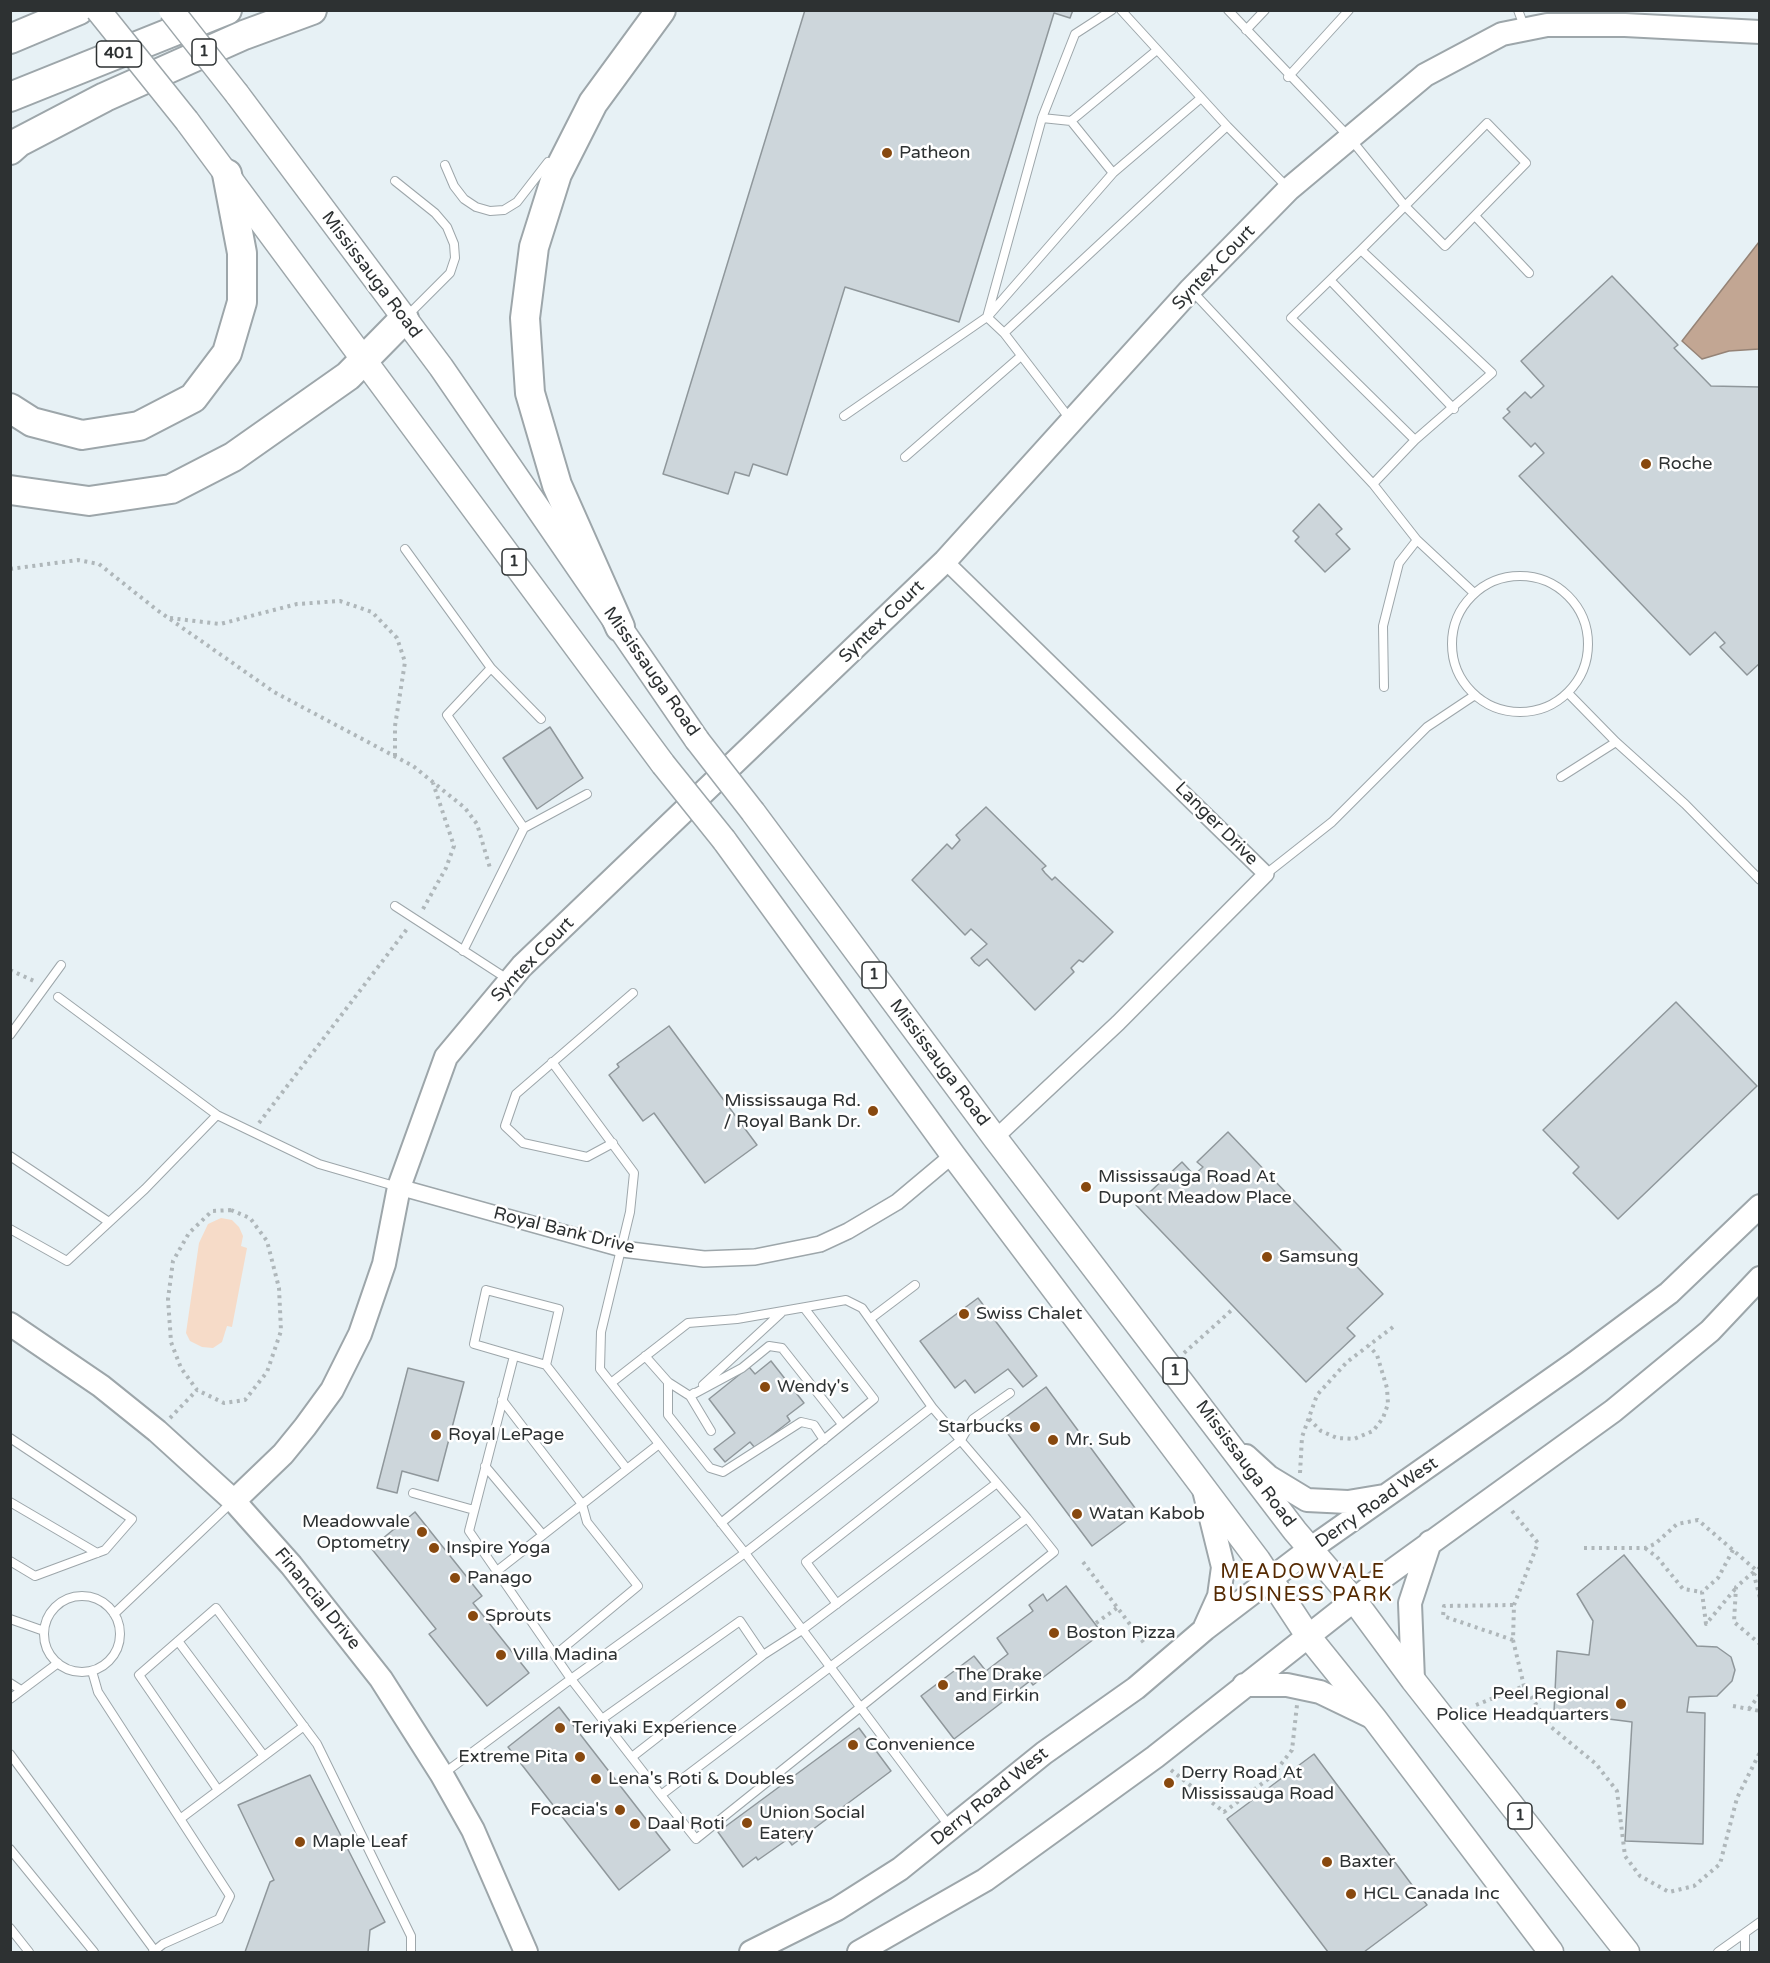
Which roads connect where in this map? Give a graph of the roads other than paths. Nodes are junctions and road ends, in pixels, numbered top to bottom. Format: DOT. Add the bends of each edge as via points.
graph roads {
  1 [pos="79,10"];
  2 [pos="98,10"];
  3 [pos="171,10"];
  4 [pos="227,10"];
  5 [pos="312,10"];
  6 [pos="661,10"];
  7 [pos="1112,10"];
  8 [pos="1120,10"];
  9 [pos="1228,10"];
  10 [pos="1265,10"];
  11 [pos="1349,10"];
  12 [pos="1521,20"];
  13 [pos="1246,30"];
  14 [pos="1760,32"];
  15 [pos="10,39"];
  16 [pos="1157,50"];
  17 [pos="1288,77"];
  18 [pos="10,97"];
  19 [pos="1201,98"];
  20 [pos="593,103"];
  21 [pos="1042,118"];
  22 [pos="1071,121"];
  23 [pos="1227,126"];
  24 [pos="1349,137"];
  25 [pos="559,149"];
  26 [pos="10,150"];
  27 [pos="552,158"];
  28 [pos="445,165"];
  29 [pos="1113,173"];
  30 [pos="227,174"];
  31 [pos="395,181"];
  32 [pos="1289,189"];
  33 [pos="1405,206"];
  34 [pos="1475,216"];
  35 [pos="1361,250"];
  36 [pos="1529,273"];
  37 [pos="1331,280"];
  38 [pos="1191,289"];
  39 [pos="987,317"];
  40 [pos="404,319"];
  41 [pos="1004,333"];
  42 [pos="1021,356"];
  43 [pos="365,360"];
  44 [pos="10,408"];
  45 [pos="1454,408"];
  46 [pos="844,416"];
  47 [pos="1071,420"];
  48 [pos="1415,440"];
  49 [pos="905,457"];
  50 [pos="1373,484"];
  51 [pos="10,490"];
  52 [pos="1417,540"];
  53 [pos="405,549"];
  54 [pos="945,561"];
  55 [pos="1474,593"];
  56 [pos="620,627"];
  57 [pos="491,668"];
  58 [pos="1384,687"];
  59 [pos="1568,693"];
  60 [pos="1475,695"];
  61 [pos="541,719"];
  62 [pos="1616,742"];
  63 [pos="1561,777"];
  64 [pos="586,794"];
  65 [pos="524,828"];
  66 [pos="1266,874"];
  67 [pos="1760,880"];
  68 [pos="395,906"];
  69 [pos="463,951"];
  70 [pos="61,965"];
  71 [pos="510,981"];
  72 [pos="633,993"];
  73 [pos="58,997"];
  74 [pos="10,1035"];
  75 [pos="552,1062"];
  76 [pos="217,1115"];
  77 [pos="995,1138"];
  78 [pos="613,1143"];
  79 [pos="953,1155"];
  80 [pos="10,1156"];
  81 [pos="399,1187"];
  82 [pos="1760,1206"];
  83 [pos="109,1222"];
  84 [pos="10,1229"];
  85 [pos="622,1249"];
  86 [pos="1760,1278"];
  87 [pos="915,1284"];
  88 [pos="805,1309"];
  89 [pos="781,1313"];
  90 [pos="870,1319"];
  91 [pos="10,1324"];
  92 [pos="514,1356"];
  93 [pos="645,1356"];
  94 [pos="546,1365"];
  95 [pos="668,1382"];
  96 [pos="611,1383"];
  97 [pos="1010,1393"];
  98 [pos="690,1396"];
  99 [pos="502,1400"];
  100 [pos="932,1407"];
  101 [pos="842,1425"];
  102 [pos="711,1431"];
  103 [pos="1224,1436"];
  104 [pos="10,1438"];
  105 [pos="824,1440"];
  106 [pos="960,1440"];
  107 [pos="659,1444"];
  108 [pos="485,1466"];
  109 [pos="627,1469"];
  110 [pos="997,1483"];
  111 [pos="1204,1491"];
  112 [pos="413,1493"];
  113 [pos="1389,1495"];
  114 [pos="234,1501"];
  115 [pos="10,1502"];
  116 [pos="582,1504"];
  117 [pos="474,1510"];
  118 [pos="1027,1518"];
  119 [pos="721,1523"];
  120 [pos="543,1535"];
  121 [pos="1430,1542"];
  122 [pos="1310,1549"];
  123 [pos="97,1553"];
  124 [pos="745,1553"];
  125 [pos="10,1561"];
  126 [pos="496,1572"];
  127 [pos="1272,1580"];
  128 [pos="1354,1600"];
  129 [pos="837,1604"];
  130 [pos="114,1614"];
  131 [pos="10,1619"];
  132 [pos="1205,1629"];
  133 [pos="802,1630"];
  134 [pos="44,1631"];
  135 [pos="1308,1636"];
  136 [pos="178,1641"];
  137 [pos="555,1655"];
  138 [pos="763,1655"];
  139 [pos="58,1663"];
  140 [pos="831,1669"];
  141 [pos="92,1671"];
  142 [pos="571,1679"];
  143 [pos="1413,1680"];
  144 [pos="10,1683"];
  145 [pos="1244,1685"];
  146 [pos="21,1690"];
  147 [pos="10,1699"];
  148 [pos="859,1708"];
  149 [pos="1374,1718"];
  150 [pos="602,1719"];
  151 [pos="304,1726"];
  152 [pos="10,1754"];
  153 [pos="264,1756"];
  154 [pos="632,1757"];
  155 [pos="442,1775"];
  156 [pos="218,1790"];
  157 [pos="661,1795"];
  158 [pos="180,1819"];
  159 [pos="951,1828"];
  160 [pos="10,1849"];
  161 [pos="1760,1922"];
  162 [pos="10,1928"];
  163 [pos="1745,1933"];
  164 [pos="154,1952"];
  165 [pos="29,1953"];
  166 [pos="94,1953"];
  167 [pos="411,1953"];
  168 [pos="526,1953"];
  169 [pos="751,1953"];
  170 [pos="859,1953"];
  171 [pos="1551,1953"];
  172 [pos="1627,1953"];
  173 [pos="1718,1953"];
  174 [pos="1745,1953"];
  1 -- 15 [label="highway"];
  2 -- 30 [label="main road, 1, bridge"];
  3 -- 40 [label="main road, Mississauga Road / 1, bridge"];
  4 -- 18 [label="highway, 401"];
  5 -- 26 [label="highway" via="244,35 105,97"];
  6 -- 20 [label="highway"];
  7 -- 21 [label="lane" via="1075,34"];
  8 -- 16 [label="lane"];
  9 -- 13 [label="lane"];
  10 -- 13 [label="lane"];
  11 -- 17 [label="lane"];
  12 -- 14 [label="street, Syntex Court" via="1546,25"];
  12 -- 24 [label="street, Syntex Court" via="1425,75"];
  13 -- 17 [label="lane"];
  16 -- 19 [label="lane"];
  16 -- 22 [label="lane"];
  17 -- 24 [label="lane"];
  19 -- 23 [label="lane"];
  19 -- 29 [label="lane"];
  20 -- 25 [label="lane"];
  20 -- 56 [label="highway" via="550,195 534,248 525,318 530,393 557,485"];
  21 -- 22 [label="lane"];
  21 -- 39 [label="lane"];
  22 -- 29 [label="lane"];
  23 -- 32 [label="lane"];
  23 -- 41 [label="lane"];
  24 -- 32 [label="street, Syntex Court"];
  24 -- 33 [label="lane"];
  27 -- 28 [label="lane" via="517,202 504,210 490,211 464,199"];
  29 -- 39 [label="lane"];
  30 -- 43 [label="main road, 1"];
  30 -- 44 [label="highway" via="242,253 242,302 227,353 193,398 139,426 82,435 32,422"];
  31 -- 40 [label="lane" via="435,213 447,226 454,244 450,273"];
  32 -- 38 [label="street, Syntex Court"];
  33 -- 34 [label="lane" via="1445,246"];
  33 -- 34 [label="lane" via="1487,123 1527,163"];
  33 -- 35 [label="lane"];
  34 -- 36 [label="lane"];
  35 -- 37 [label="lane"];
  35 -- 45 [label="lane" via="1492,373"];
  37 -- 45 [label="lane"];
  37 -- 48 [label="lane" via="1291,318"];
  38 -- 47 [label="street, Syntex Court"];
  38 -- 50 [label="lane"];
  39 -- 41 [label="lane"];
  39 -- 46 [label="lane"];
  40 -- 43 [label="highway"];
  40 -- 56 [label="main road, Mississauga Road / 1"];
  41 -- 42 [label="lane"];
  42 -- 47 [label="lane"];
  42 -- 49 [label="lane"];
  43 -- 51 [label="highway" via="233,457 171,489 89,501"];
  43 -- 79 [label="main road, 1, bridge"];
  45 -- 48 [label="lane"];
  47 -- 54 [label="street, Syntex Court"];
  48 -- 50 [label="lane"];
  50 -- 52 [label="lane"];
  52 -- 55 [label="lane"];
  52 -- 58 [label="lane" via="1399,563 1383,626"];
  53 -- 57 [label="lane"];
  54 -- 66 [label="street, Langer Drive"];
  54 -- 71 [label="street, Syntex Court"];
  55 -- 59 [label="lane" via="1491,582 1533,576 1570,597 1582,614 1589,635 1581,676"];
  55 -- 60 [label="lane" via="1458,617 1452,645 1463,681"];
  56 -- 77 [label="main road, Mississauga Road / 1, bridge" via="697,740"];
  57 -- 61 [label="lane"];
  57 -- 65 [label="lane" via="447,716"];
  59 -- 60 [label="lane" via="1554,703 1522,712 1505,710"];
  59 -- 62 [label="lane"];
  60 -- 66 [label="lane" via="1426,727 1332,822"];
  62 -- 63 [label="lane"];
  62 -- 67 [label="lane"];
  64 -- 65 [label="lane"];
  65 -- 69 [label="lane"];
  66 -- 77 [label="street, Langer Drive" via="1118,1023"];
  68 -- 69 [label="lane"];
  69 -- 71 [label="lane"];
  70 -- 74 [label="lane"];
  71 -- 81 [label="street, Syntex Court" via="446,1057"];
  72 -- 75 [label="lane"];
  73 -- 76 [label="lane"];
  75 -- 78 [label="lane"];
  75 -- 78 [label="lane" via="516,1094 505,1126 523,1143 587,1157"];
  76 -- 81 [label="lane" via="319,1164"];
  76 -- 83 [label="lane"];
  77 -- 103 [label="main road, Mississauga Road / 1"];
  78 -- 85 [label="lane" via="634,1173"];
  79 -- 85 [label="street, Royal Bank Drive" via="897,1202 820,1244 755,1257 704,1259"];
  79 -- 111 [label="main road, 1"];
  80 -- 83 [label="lane"];
  81 -- 85 [label="street, Royal Bank Drive"];
  81 -- 114 [label="street, Syntex Court" via="384,1264 360,1334 332,1390 283,1454"];
  82 -- 113 [label="street, Derry Road West" via="1669,1293"];
  83 -- 84 [label="lane" via="67,1261"];
  85 -- 96 [label="lane" via="601,1332 600,1369"];
  86 -- 121 [label="street" via="1710,1331 1613,1411"];
  87 -- 90 [label="lane"];
  88 -- 89 [label="lane"];
  88 -- 90 [label="lane" via="846,1300 862,1308"];
  88 -- 101 [label="lane" via="874,1399"];
  89 -- 93 [label="lane" via="688,1323"];
  89 -- 98 [label="lane"];
  90 -- 100 [label="lane"];
  91 -- 114 [label="street, Financial Drive" via="101,1386"];
  92 -- 94 [label="lane"];
  92 -- 94 [label="lane" via="474,1344 486,1290 559,1309"];
  92 -- 99 [label="lane"];
  93 -- 95 [label="lane"];
  93 -- 96 [label="lane"];
  94 -- 109 [label="lane"];
  95 -- 98 [label="lane"];
  95 -- 105 [label="lane" via="668,1415 710,1468 723,1472 801,1422 814,1425"];
  96 -- 107 [label="lane"];
  97 -- 106 [label="lane" via="973,1419"];
  98 -- 101 [label="lane" via="742,1368 769,1346 782,1348"];
  98 -- 102 [label="lane"];
  99 -- 108 [label="lane"];
  99 -- 116 [label="lane"];
  100 -- 106 [label="lane"];
  100 -- 124 [label="lane"];
  101 -- 105 [label="lane"];
  103 -- 113 [label="street" via="1269,1477 1307,1500 1348,1502"];
  103 -- 122 [label="main road, Mississauga Road / 1"];
  104 -- 123 [label="lane" via="132,1519 105,1550"];
  105 -- 119 [label="lane"];
  106 -- 110 [label="lane"];
  106 -- 129 [label="lane" via="807,1562"];
  107 -- 109 [label="lane"];
  107 -- 119 [label="lane"];
  108 -- 117 [label="lane"];
  108 -- 120 [label="lane"];
  109 -- 116 [label="lane"];
  110 -- 118 [label="lane"];
  110 -- 129 [label="lane"];
  111 -- 127 [label="main road, 1"];
  111 -- 132 [label="street" via="1223,1567 1220,1596"];
  112 -- 117 [label="lane"];
  113 -- 122 [label="street, Derry Road West"];
  114 -- 130 [label="lane"];
  114 -- 155 [label="street, Financial Drive" via="291,1565 381,1679"];
  115 -- 123 [label="lane"];
  116 -- 120 [label="lane"];
  116 -- 137 [label="lane" via="587,1522 638,1586"];
  117 -- 126 [label="lane" via="469,1531"];
  118 -- 140 [label="lane"];
  118 -- 148 [label="lane" via="1054,1552"];
  119 -- 124 [label="lane"];
  120 -- 126 [label="lane"];
  121 -- 128 [label="street"];
  121 -- 143 [label="street" via="1410,1603"];
  122 -- 127 [label="street, Derry Road West"];
  122 -- 128 [label="main road, Mississauga Road / 1"];
  123 -- 125 [label="lane" via="35,1576"];
  124 -- 133 [label="lane"];
  124 -- 142 [label="lane"];
  126 -- 137 [label="lane"];
  127 -- 132 [label="street, Derry Road West"];
  127 -- 135 [label="main road, 1"];
  128 -- 135 [label="street"];
  128 -- 143 [label="main road, Mississauga Road / 1"];
  129 -- 133 [label="lane"];
  130 -- 134 [label="lane" via="96,1599 72,1597 52,1610"];
  130 -- 141 [label="lane" via="119,1624 117,1648 111,1658"];
  131 -- 134 [label="lane"];
  132 -- 159 [label="street, Derry Road West" via="1136,1688"];
  133 -- 138 [label="lane"];
  133 -- 140 [label="lane"];
  134 -- 139 [label="lane" via="50,1654"];
  135 -- 145 [label="street"];
  135 -- 149 [label="main road, 1"];
  136 -- 151 [label="lane" via="216,1608"];
  136 -- 153 [label="lane"];
  136 -- 156 [label="lane" via="139,1675"];
  137 -- 142 [label="lane"];
  138 -- 150 [label="lane" via="740,1621"];
  138 -- 154 [label="lane"];
  139 -- 141 [label="lane" via="80,1672"];
  139 -- 146 [label="lane"];
  140 -- 148 [label="lane"];
  140 -- 157 [label="lane"];
  141 -- 158 [label="lane" via="98,1692"];
  142 -- 150 [label="lane"];
  142 -- 155 [label="lane"];
  143 -- 172 [label="main road, Mississauga Road / 1"];
  144 -- 146 [label="lane"];
  145 -- 149 [label="street" via="1320,1692"];
  145 -- 170 [label="street" via="1155,1757 985,1880"];
  146 -- 147 [label="lane"];
  148 -- 157 [label="lane" via="696,1839"];
  148 -- 159 [label="lane"];
  149 -- 171 [label="main road, 1"];
  150 -- 154 [label="lane"];
  151 -- 153 [label="lane"];
  151 -- 167 [label="lane" via="317,1744 411,1936"];
  152 -- 164 [label="lane"];
  153 -- 156 [label="lane"];
  154 -- 157 [label="lane"];
  155 -- 168 [label="street, Financial Drive" via="473,1830"];
  156 -- 158 [label="lane"];
  158 -- 164 [label="lane" via="230,1896 219,1919 163,1944"];
  159 -- 169 [label="street, Derry Road West" via="900,1869 837,1909"];
  160 -- 166 [label="lane"];
  161 -- 163 [label="lane"];
  162 -- 165 [label="lane"];
  163 -- 173 [label="lane"];
  163 -- 174 [label="lane"];
}
